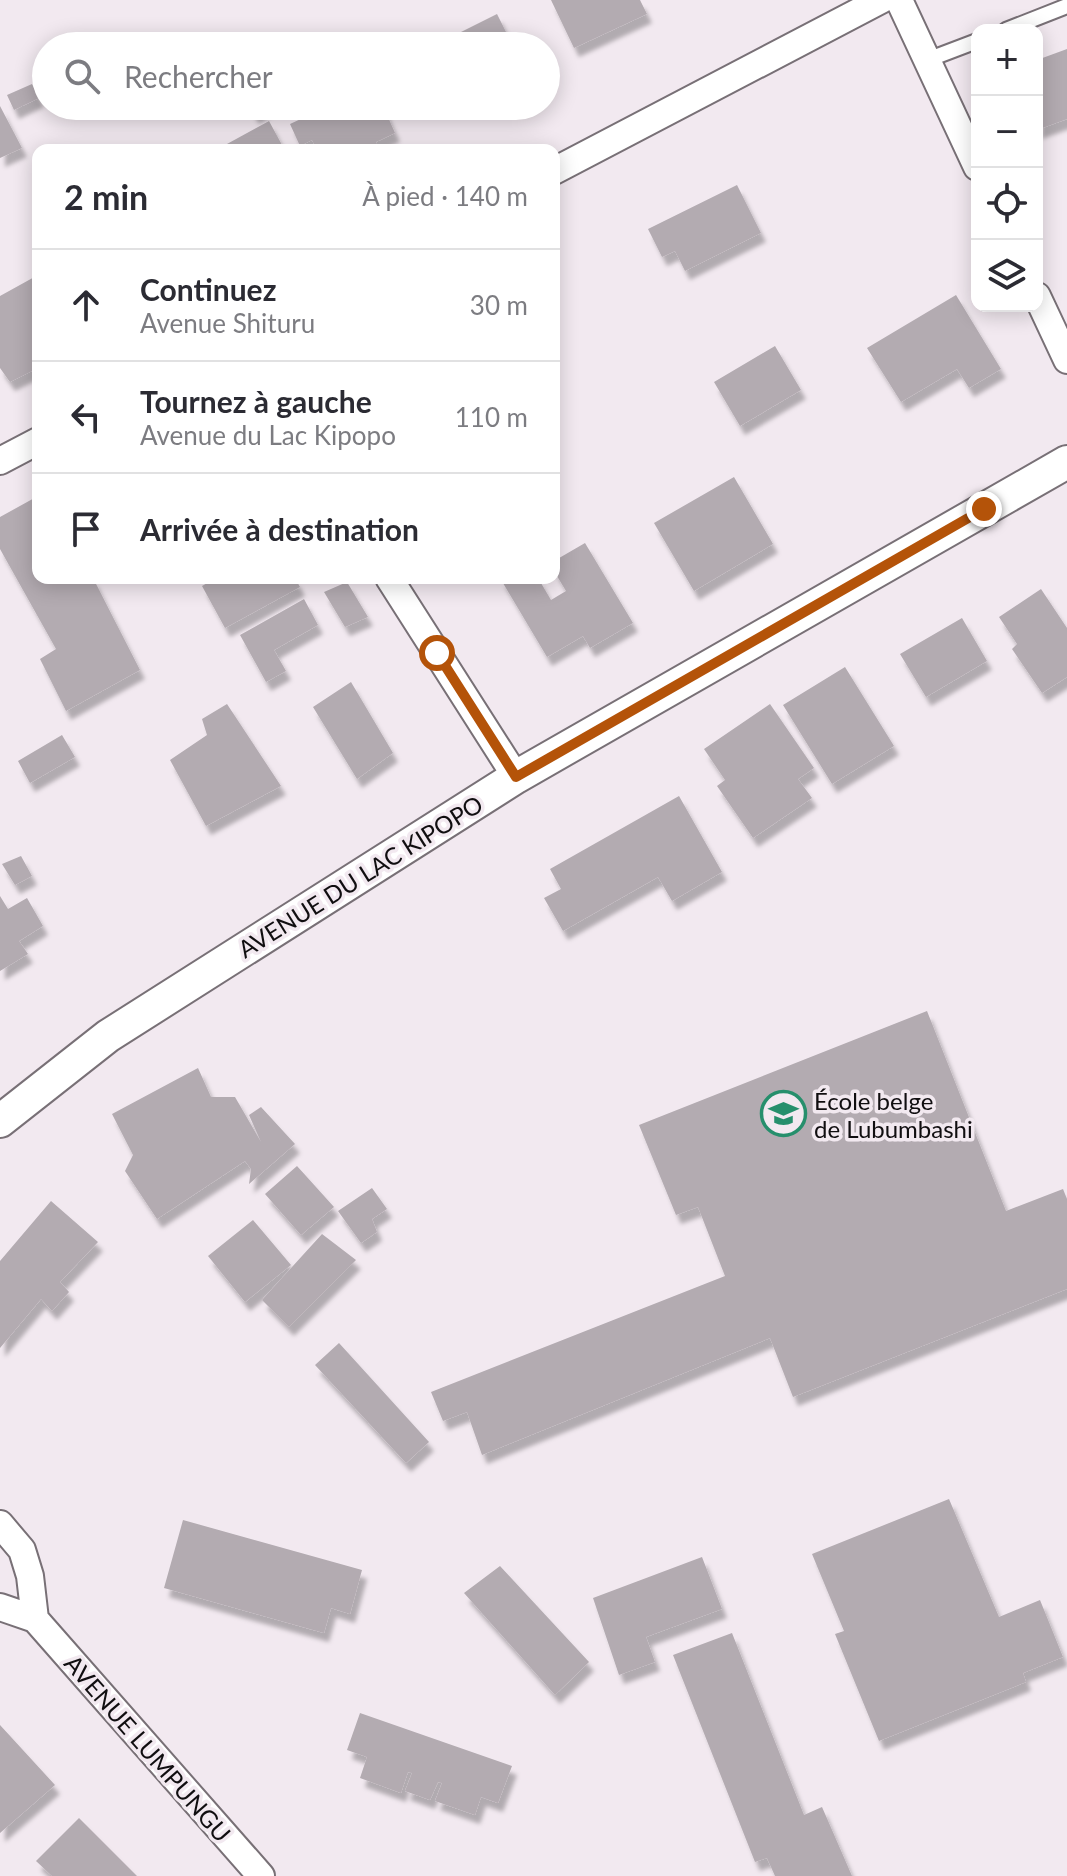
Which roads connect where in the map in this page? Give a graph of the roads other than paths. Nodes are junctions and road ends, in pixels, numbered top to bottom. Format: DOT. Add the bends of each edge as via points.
graph roads {
  1 [pos="881,0"];
  2 [pos="899,0"];
  3 [pos="1067,6"];
  4 [pos="1021,24"];
  5 [pos="971,43"];
  6 [pos="927,60"];
  7 [pos="971,154"];
  8 [pos="560,168"];
  9 [pos="1043,308"];
  10 [pos="1065,351"];
  11 [pos="32,444"];
  12 [pos="0,461"];
  13 [pos="1067,462"];
  14 [pos="393,584"];
  15 [pos="516,777"];
  16 [pos="0,1121"];
  17 [pos="0,1524"];
  18 [pos="0,1607"];
  19 [pos="35,1619"];
  20 [pos="261,1876"];
  1 -- 8 [label="street"];
  2 -- 6 [label="street"];
  3 -- 4 [label="lane"];
  5 -- 6 [label="lane"];
  6 -- 7 [label="street"];
  9 -- 10 [label="street"];
  11 -- 12 [label="street"];
  13 -- 15 [label="street, AVENUE DU LAC KIPOPO"];
  14 -- 15 [label="street"];
  15 -- 16 [label="street, AVENUE DU LAC KIPOPO" via="108,1036"];
  17 -- 19 [label="street" via="22,1550"];
  18 -- 19 [label="street, AVENUE LUMPUNGU"];
  19 -- 20 [label="street, AVENUE LUMPUNGU"];
}
